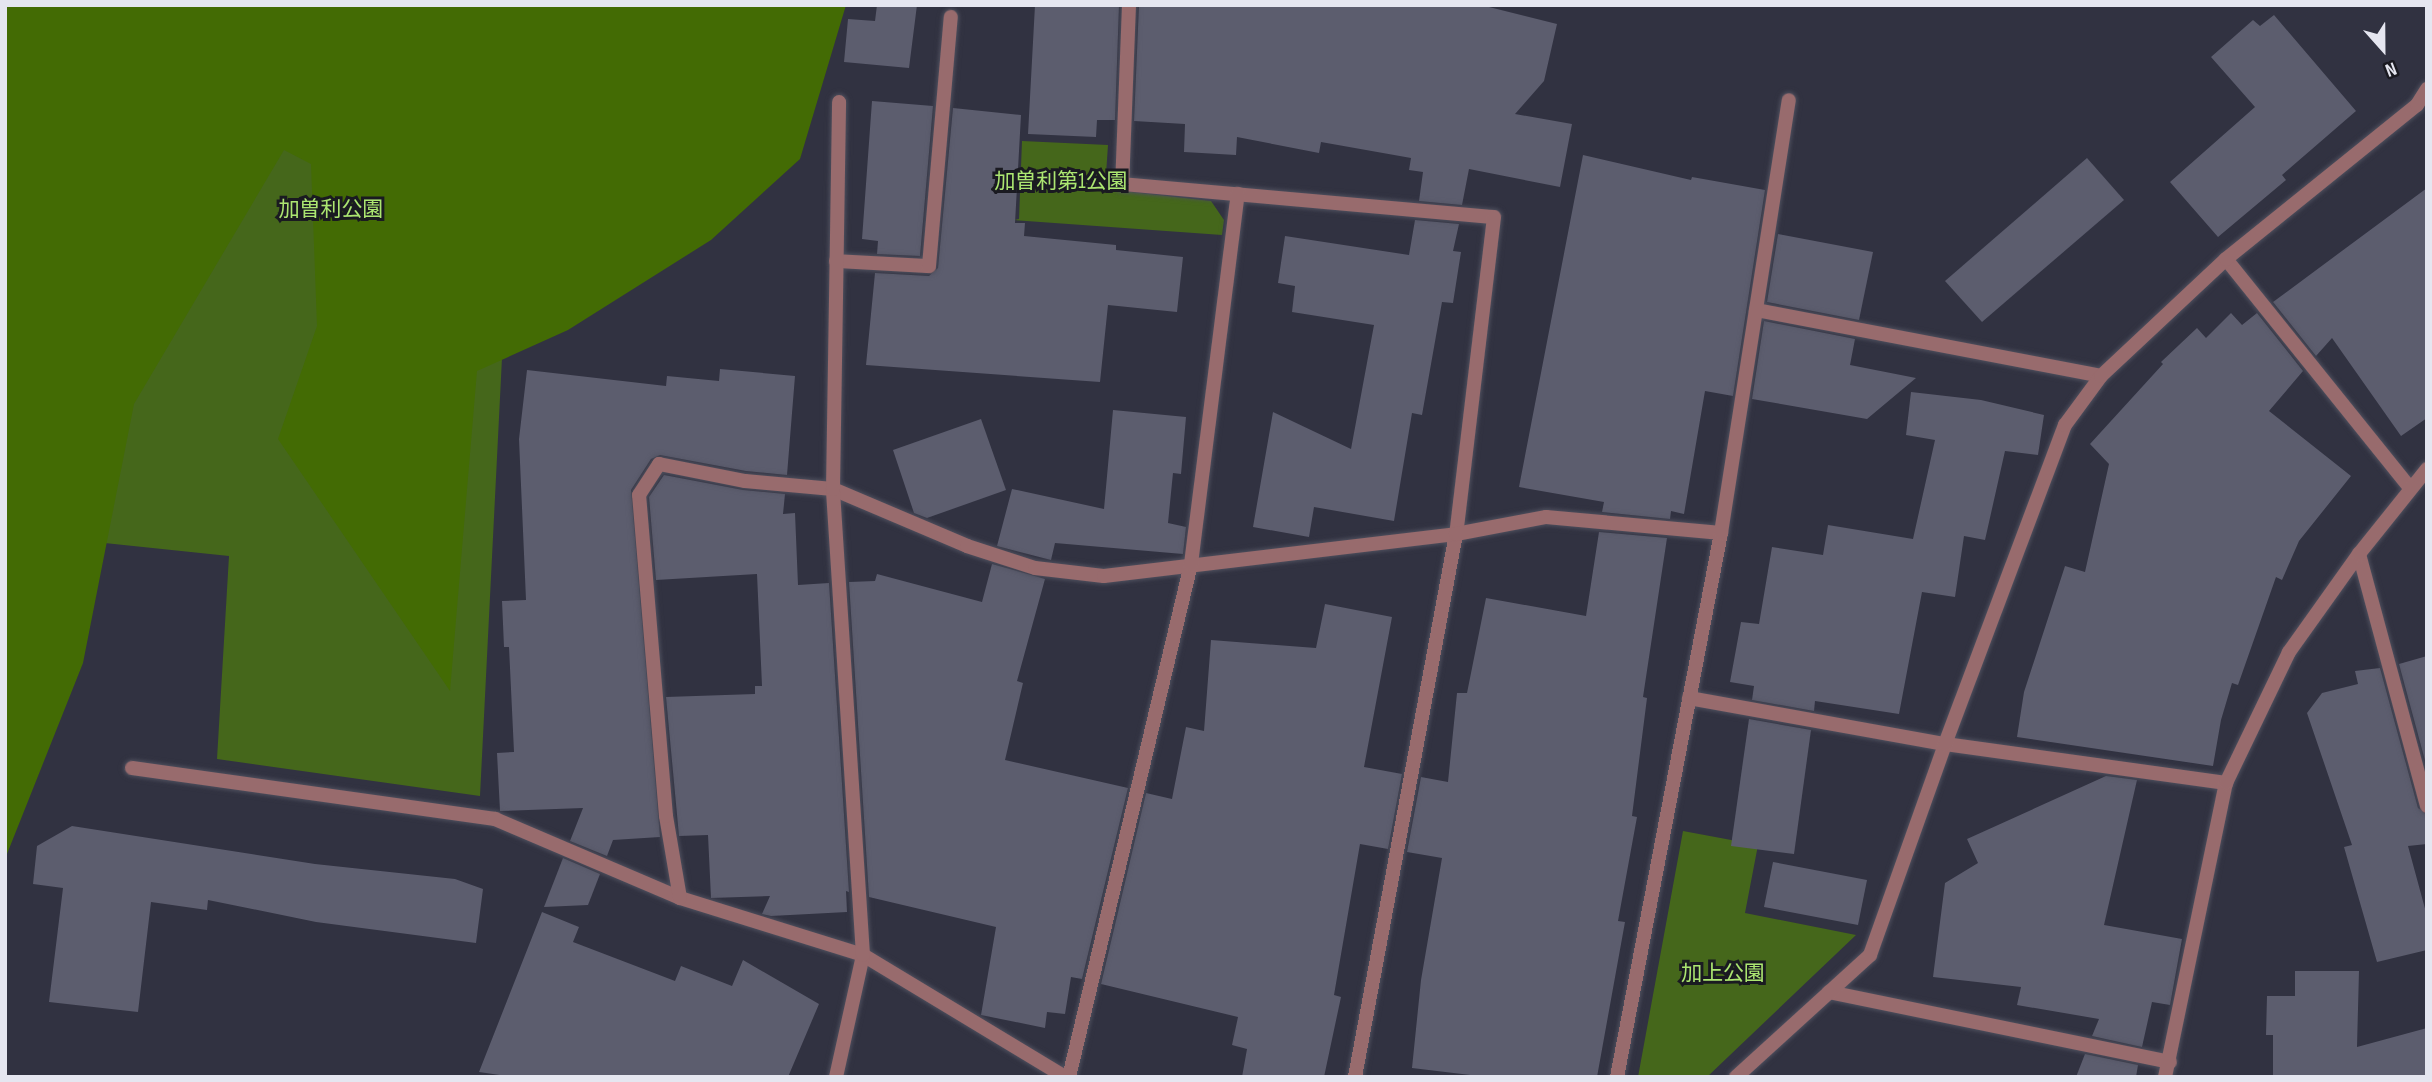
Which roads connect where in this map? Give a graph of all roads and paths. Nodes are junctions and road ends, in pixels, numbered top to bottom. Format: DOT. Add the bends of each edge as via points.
graph roads {
  1 [pos="1129,5"];
  2 [pos="951,17"];
  3 [pos="2427,89"];
  4 [pos="1789,100"];
  5 [pos="839,102"];
  6 [pos="1238,194"];
  7 [pos="2226,259"];
  8 [pos="836,261"];
  9 [pos="1756,310"];
  10 [pos="2101,376"];
  11 [pos="2427,469"];
  12 [pos="2410,488"];
  13 [pos="833,489"];
  14 [pos="1456,534"];
  15 [pos="1721,534"];
  16 [pos="2359,554"];
  17 [pos="1191,564"];
  18 [pos="1689,698"];
  19 [pos="1945,744"];
  20 [pos="132,768"];
  21 [pos="2226,783"];
  22 [pos="2427,806"];
  23 [pos="680,898"];
  24 [pos="863,955"];
  25 [pos="1829,992"];
  26 [pos="2167,1070"];
  27 [pos="835,1077"];
  28 [pos="1067,1077"];
  29 [pos="1355,1077"];
  30 [pos="1617,1077"];
  31 [pos="1736,1077"];
  1 -- 6 [label="street" via="1122,184"];
  2 -- 8 [label="street" via="929,266"];
  3 -- 7 [label="street" via="2417,105"];
  4 -- 9 [label="street"];
  5 -- 8 [label="street"];
  6 -- 14 [label="street" via="1494,217"];
  6 -- 17 [label="street"];
  7 -- 10 [label="street"];
  7 -- 12 [label="street"];
  8 -- 13 [label="street"];
  9 -- 10 [label="street"];
  9 -- 15 [label="street"];
  10 -- 19 [label="street" via="2065,425"];
  11 -- 12 [label="street"];
  12 -- 16 [label="street"];
  13 -- 17 [label="street" via="967,546 1035,568 1104,576"];
  13 -- 23 [label="street" via="745,481 659,464 639,495 666,816"];
  13 -- 24 [label="street"];
  14 -- 15 [label="street" via="1546,517"];
  14 -- 17 [label="street"];
  14 -- 29 [label="street"];
  15 -- 18 [label="street"];
  16 -- 21 [label="street" via="2289,652"];
  16 -- 22 [label="street"];
  17 -- 28 [label="street"];
  18 -- 19 [label="street"];
  18 -- 30 [label="street"];
  19 -- 21 [label="street"];
  19 -- 25 [label="street" via="1870,955"];
  20 -- 23 [label="street" via="495,819"];
  21 -- 26 [label="street"];
  23 -- 24 [label="street"];
  24 -- 27 [label="street"];
  24 -- 28 [label="street"];
  25 -- 26 [label="street"];
  25 -- 31 [label="street"];
}
